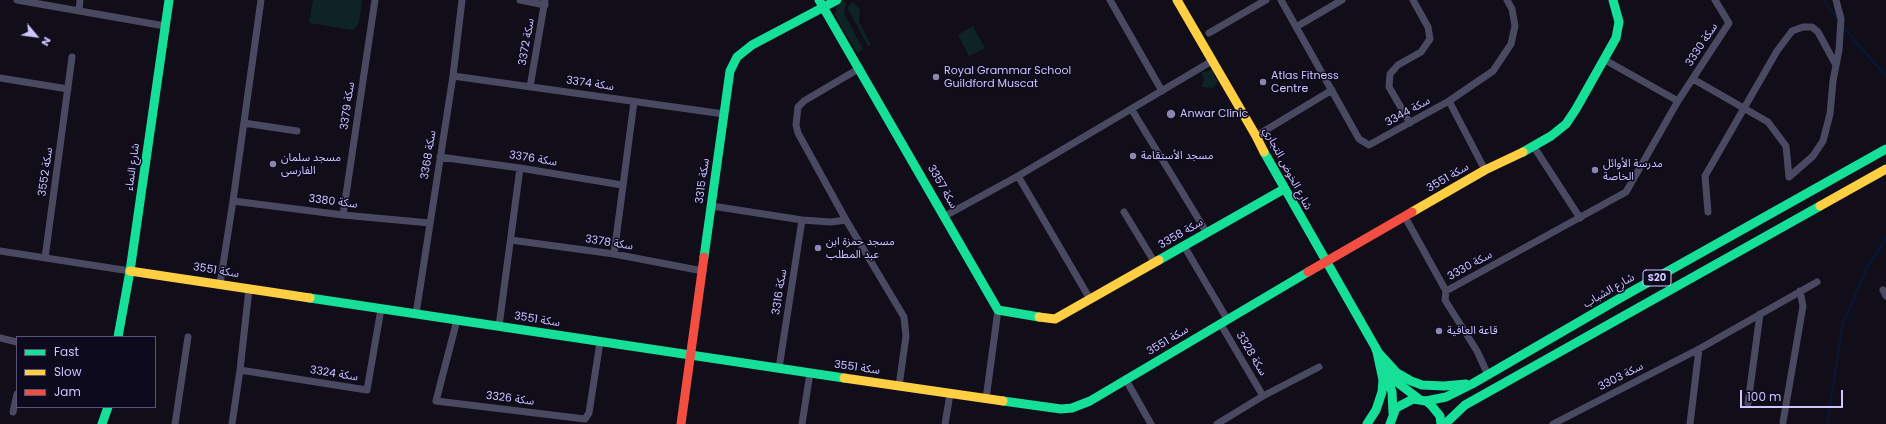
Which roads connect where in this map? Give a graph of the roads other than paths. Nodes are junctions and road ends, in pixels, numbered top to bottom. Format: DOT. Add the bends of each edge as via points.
graph roads {
  1 [pos="17,0"];
  2 [pos="80,0"];
  3 [pos="169,0"];
  4 [pos="262,0"];
  5 [pos="375,0"];
  6 [pos="462,0"];
  7 [pos="520,0"];
  8 [pos="837,0"];
  9 [pos="1110,0"];
  10 [pos="1177,0"];
  11 [pos="1266,0"];
  12 [pos="1282,0"];
  13 [pos="1342,0"];
  14 [pos="1413,0"];
  15 [pos="1507,0"];
  16 [pos="1613,0"];
  17 [pos="1715,0"];
  18 [pos="1836,0"];
  19 [pos="545,2"];
  20 [pos="821,4"];
  21 [pos="79,10"];
  22 [pos="165,26"];
  23 [pos="1296,27"];
  24 [pos="1209,34"];
  25 [pos="72,57"];
  26 [pos="1605,60"];
  27 [pos="1212,61"];
  28 [pos="1836,64"];
  29 [pos="860,68"];
  30 [pos="453,76"];
  31 [pos="0,78"];
  32 [pos="1693,79"];
  33 [pos="530,87"];
  34 [pos="68,89"];
  35 [pos="1332,90"];
  36 [pos="1162,91"];
  37 [pos="1449,101"];
  38 [pos="1678,101"];
  39 [pos="634,102"];
  40 [pos="1743,109"];
  41 [pos="1132,110"];
  42 [pos="724,114"];
  43 [pos="244,123"];
  44 [pos="1410,123"];
  45 [pos="297,131"];
  46 [pos="1256,136"];
  47 [pos="1534,147"];
  48 [pos="1886,150"];
  49 [pos="440,157"];
  50 [pos="520,168"];
  51 [pos="1886,169"];
  52 [pos="1485,170"];
  53 [pos="1018,176"];
  54 [pos="622,185"];
  55 [pos="1284,189"];
  56 [pos="234,201"];
  57 [pos="712,206"];
  58 [pos="1124,212"];
  59 [pos="1708,212"];
  60 [pos="343,215"];
  61 [pos="945,216"];
  62 [pos="1405,217"];
  63 [pos="1580,218"];
  64 [pos="802,220"];
  65 [pos="846,220"];
  66 [pos="430,222"];
  67 [pos="1207,233"];
  68 [pos="511,240"];
  69 [pos="1184,246"];
  70 [pos="0,251"];
  71 [pos="614,254"];
  72 [pos="46,258"];
  73 [pos="1325,262"];
  74 [pos="1155,263"];
  75 [pos="130,271"];
  76 [pos="703,271"];
  77 [pos="1817,282"];
  78 [pos="220,284"];
  79 [pos="249,289"];
  80 [pos="1446,291"];
  81 [pos="1800,291"];
  82 [pos="1090,299"];
  83 [pos="381,309"];
  84 [pos="998,310"];
  85 [pos="416,314"];
  86 [pos="1760,314"];
  87 [pos="457,320"];
  88 [pos="1223,322"];
  89 [pos="499,326"];
  90 [pos="118,336"];
  91 [pos="188,337"];
  92 [pos="0,338"];
  93 [pos="16,342"];
  94 [pos="600,342"];
  95 [pos="1699,349"];
  96 [pos="1376,350"];
  97 [pos="692,355"];
  98 [pos="1319,367"];
  99 [pos="779,368"];
  100 [pos="240,370"];
  101 [pos="810,373"];
  102 [pos="1488,375"];
  103 [pos="1126,380"];
  104 [pos="1472,384"];
  105 [pos="899,386"];
  106 [pos="950,394"];
  107 [pos="1263,396"];
  108 [pos="16,398"];
  109 [pos="986,399"];
  110 [pos="1422,400"];
  111 [pos="1748,403"];
  112 [pos="108,408"];
  113 [pos="108,408"];
  114 [pos="13,412"];
  115 [pos="1390,420"];
  116 [pos="1783,422"];
  117 [pos="102,424"];
  118 [pos="107,424"];
  119 [pos="175,424"];
  120 [pos="232,424"];
  121 [pos="681,424"];
  122 [pos="802,424"];
  123 [pos="945,424"];
  124 [pos="1151,424"];
  125 [pos="1217,424"];
  126 [pos="1367,424"];
  127 [pos="1441,424"];
  128 [pos="1445,424"];
  129 [pos="1553,424"];
  130 [pos="1690,424"];
  1 -- 21 [label="street"];
  2 -- 21 [label="street"];
  3 -- 22 [label="street, شارع النماء"];
  4 -- 43 [label="street"];
  5 -- 60 [label="street, سكة 3379"];
  6 -- 30 [label="street, سكة 3368"];
  7 -- 19 [label="street"];
  8 -- 20 [label="street, سكة 3315"];
  9 -- 36 [label="street"];
  10 -- 27 [label="street, شارع الخوض التجاري"];
  11 -- 24 [label="street"];
  12 -- 23 [label="street"];
  13 -- 23 [label="street"];
  14 -- 44 [label="street" via="1428,27 1430,39 1421,52 1398,65 1390,74 1388,87"];
  15 -- 37 [label="street, سكة 3344" via="1512,9 1515,26 1511,44 1493,71"];
  16 -- 26 [label="street, سكة 3551" via="1619,22 1616,38"];
  17 -- 32 [label="street, سكة 3330" via="1729,23"];
  18 -- 28 [label="street" via="1841,19"];
  19 -- 33 [label="street, سكة 3372"];
  20 -- 29 [label="street, سكة 3357"];
  20 -- 42 [label="street, سكة 3315" via="743,51 730,71"];
  21 -- 22 [label="street"];
  22 -- 75 [label="street, شارع النماء"];
  23 -- 35 [label="street"];
  25 -- 34 [label="street, سكة 3552"];
  26 -- 38 [label="street"];
  26 -- 47 [label="street, سكة 3551" via="1566,124"];
  27 -- 36 [label="street"];
  27 -- 46 [label="street, شارع الخوض التجاري"];
  28 -- 40 [label="street" via="1818,32 1812,27 1792,31 1777,51"];
  28 -- 40 [label="street" via="1830,114 1823,141 1813,156 1789,177 1786,146 1781,138 1768,122"];
  29 -- 61 [label="street, سكة 3357"];
  29 -- 65 [label="street" via="804,101 798,107 796,117 798,133"];
  30 -- 33 [label="street, سكة 3374"];
  30 -- 49 [label="street, سكة 3368"];
  31 -- 34 [label="street"];
  32 -- 38 [label="street, سكة 3330"];
  32 -- 40 [label="street"];
  33 -- 39 [label="street, سكة 3374"];
  34 -- 72 [label="street, سكة 3552"];
  35 -- 44 [label="street, سكة 3344" via="1359,139 1369,145"];
  35 -- 46 [label="street"];
  36 -- 41 [label="street"];
  37 -- 44 [label="street, سكة 3344"];
  37 -- 52 [label="street"];
  38 -- 63 [label="street, سكة 3330" via="1626,192"];
  39 -- 42 [label="street, سكة 3374"];
  39 -- 54 [label="street"];
  40 -- 59 [label="street" via="1705,176"];
  41 -- 53 [label="street"];
  41 -- 67 [label="street"];
  42 -- 57 [label="street, سكة 3315"];
  43 -- 45 [label="street"];
  43 -- 56 [label="street"];
  46 -- 55 [label="street, شارع الخوض التجاري"];
  47 -- 52 [label="street, سكة 3551"];
  47 -- 63 [label="street"];
  48 -- 102 [label="street, شارع الشباب / S20"];
  49 -- 50 [label="street, سكة 3376"];
  49 -- 66 [label="street, سكة 3368"];
  50 -- 54 [label="street, سكة 3376"];
  50 -- 68 [label="street"];
  51 -- 128 [label="street, S20" via="1465,405"];
  52 -- 62 [label="street, سكة 3551"];
  53 -- 61 [label="street"];
  53 -- 82 [label="street"];
  54 -- 71 [label="street"];
  55 -- 67 [label="street, سكة 3358"];
  55 -- 73 [label="street, شارع الخوض التجاري"];
  56 -- 60 [label="street, سكة 3380"];
  56 -- 78 [label="street"];
  57 -- 64 [label="street"];
  57 -- 76 [label="street, سكة 3315"];
  58 -- 74 [label="street"];
  60 -- 66 [label="street, سكة 3380"];
  61 -- 84 [label="street, سكة 3357"];
  62 -- 73 [label="street, سكة 3551"];
  62 -- 80 [label="street, سكة 3330"];
  63 -- 80 [label="street, سكة 3330"];
  64 -- 65 [label="street"];
  64 -- 99 [label="street, سكة 3316"];
  65 -- 105 [label="street" via="904,317 906,336"];
  66 -- 85 [label="street, سكة 3368"];
  67 -- 69 [label="street, سكة 3358"];
  68 -- 71 [label="street, سكة 3378"];
  68 -- 89 [label="street"];
  69 -- 74 [label="street, سكة 3358"];
  69 -- 88 [label="street, سكة 3328"];
  70 -- 72 [label="street, سكة 3551"];
  71 -- 76 [label="street, سكة 3378"];
  72 -- 75 [label="street, سكة 3551"];
  73 -- 88 [label="street, سكة 3551"];
  73 -- 96 [label="street, شارع الخوض التجاري"];
  74 -- 82 [label="street, سكة 3358"];
  75 -- 78 [label="street, سكة 3551"];
  75 -- 90 [label="street, شارع النماء"];
  76 -- 97 [label="street, سكة 3315"];
  77 -- 81 [label="street, سكة 3303"];
  78 -- 79 [label="street, سكة 3551"];
  79 -- 83 [label="street, سكة 3551"];
  79 -- 100 [label="street"];
  80 -- 102 [label="street" via="1445,300 1477,351"];
  81 -- 86 [label="street, سكة 3303"];
  81 -- 116 [label="street" via="1803,306"];
  82 -- 84 [label="street, سكة 3358" via="1055,319"];
  83 -- 85 [label="street, سكة 3551"];
  83 -- 100 [label="street, سكة 3324" via="367,390"];
  84 -- 109 [label="street"];
  85 -- 87 [label="street, سكة 3551"];
  86 -- 95 [label="street, سكة 3303"];
  86 -- 111 [label="street"];
  87 -- 89 [label="street, سكة 3551"];
  87 -- 94 [label="street, سكة 3326" via="436,401 586,419"];
  88 -- 103 [label="street, سكة 3551"];
  88 -- 107 [label="street, سكة 3328"];
  89 -- 94 [label="street, سكة 3551"];
  91 -- 119 [label="street"];
  92 -- 93 [label="street"];
  94 -- 97 [label="street, سكة 3551"];
  95 -- 129 [label="street, سكة 3303"];
  95 -- 130 [label="street"];
  96 -- 104 [label="street" via="1397,373 1411,381 1444,386"];
  96 -- 110 [label="street, شارع الخوض التجاري" via="1394,380"];
  96 -- 115 [label="street, شارع الخوض التجاري" via="1390,383"];
  96 -- 126 [label="street" via="1383,380 1382,392 1376,410"];
  97 -- 99 [label="street, سكة 3551"];
  97 -- 121 [label="street, سكة 3315"];
  98 -- 107 [label="street"];
  99 -- 101 [label="street, سكة 3551"];
  100 -- 120 [label="street"];
  101 -- 105 [label="street, سكة 3551"];
  101 -- 122 [label="street"];
  102 -- 104 [label="street, شارع الشباب / S20"];
  103 -- 109 [label="street, سكة 3551" via="1072,408 1061,409"];
  103 -- 124 [label="street"];
  104 -- 110 [label="street, شارع الشباب / S20" via="1446,397"];
  105 -- 106 [label="street, سكة 3551"];
  106 -- 109 [label="street, سكة 3551"];
  106 -- 123 [label="street"];
  107 -- 125 [label="street"];
  108 -- 114 [label="street"];
  110 -- 115 [label="street, S20" via="1407,401 1396,408"];
  110 -- 127 [label="street, شارع الخوض التجاري" via="1436,410"];
  112 -- 117 [label="street"];
  113 -- 118 [label="street"];
}
